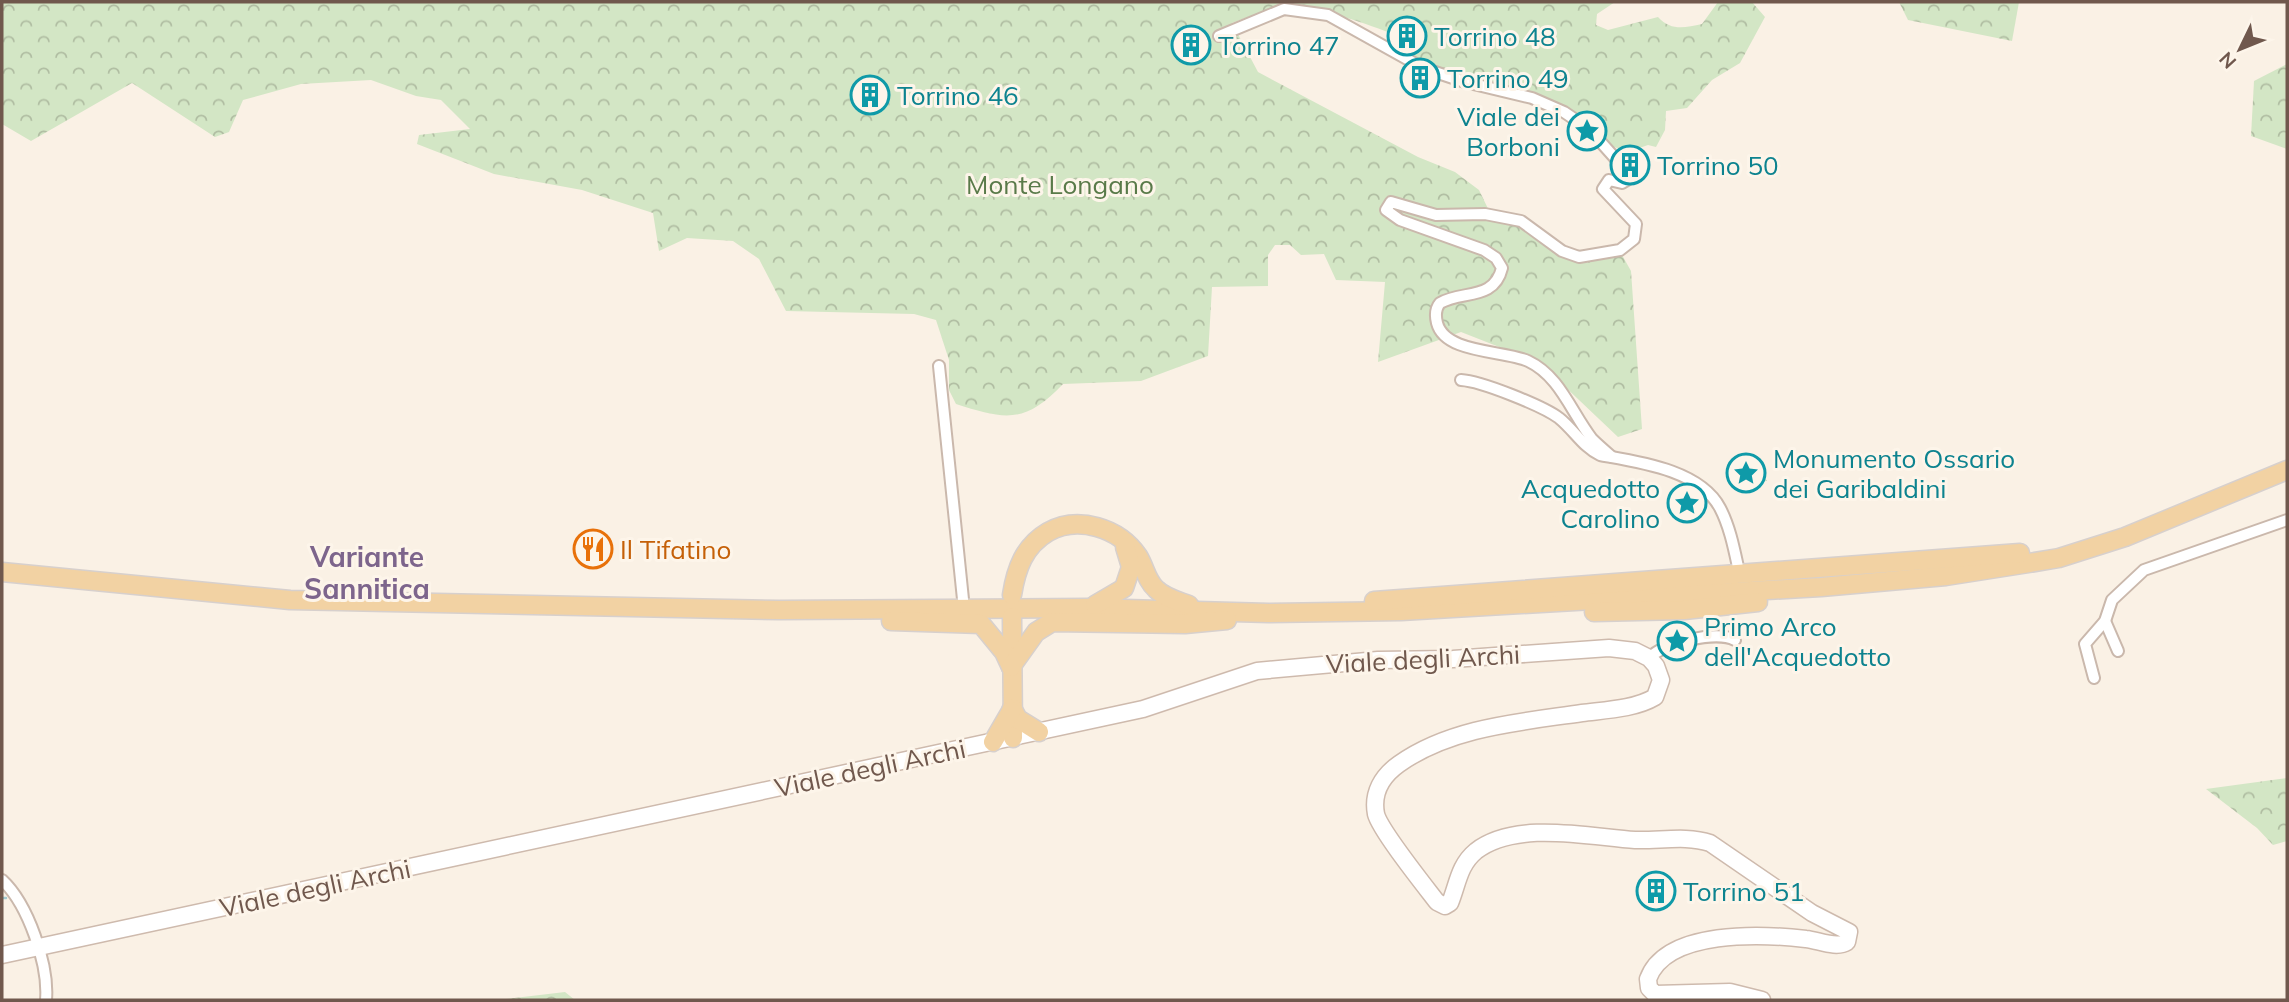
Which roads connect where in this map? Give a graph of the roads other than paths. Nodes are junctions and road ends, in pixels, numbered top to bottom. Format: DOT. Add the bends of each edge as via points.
graph roads {
  1 [pos="1219,36"];
  2 [pos="939,366"];
  3 [pos="1461,380"];
  4 [pos="1612,457"];
  5 [pos="2287,470"];
  6 [pos="2287,520"];
  7 [pos="1122,540"];
  8 [pos="2097,545"];
  9 [pos="2,572"];
  10 [pos="1740,576"];
  11 [pos="1012,595"];
  12 [pos="964,608"];
  13 [pos="1089,608"];
  14 [pos="779,610"];
  15 [pos="1206,610"];
  16 [pos="1239,610"];
  17 [pos="1269,613"];
  18 [pos="1012,617"];
  19 [pos="2105,621"];
  20 [pos="1735,640"];
  21 [pos="2118,651"];
  22 [pos="1649,658"];
  23 [pos="1011,667"];
  24 [pos="2094,678"];
  25 [pos="1012,708"];
  26 [pos="1039,732"];
  27 [pos="1013,738"];
  28 [pos="993,742"];
  29 [pos="2,880"];
  30 [pos="36,948"];
  31 [pos="2,955"];
  32 [pos="46,1000"];
  33 [pos="1762,1000"];
  1 -- 4 [label="street" via="1284,9 1328,15 1423,68 1532,98 1589,128 1632,177 1622,183 1609,180 1603,189 1636,224 1634,239 1620,250 1579,257 1562,251 1526,223 1502,216 1436,215 1391,202 1386,209 1400,220 1496,258 1502,268 1493,285 1480,294 1445,300 1437,307 1440,330 1459,344 1525,360 1542,369 1593,439"];
  2 -- 12 [label="street"];
  3 -- 4 [label="street" via="1505,393 1558,417 1591,451"];
  4 -- 10 [label="street" via="1704,488 1725,518"];
  5 -- 8 [label="main road"];
  6 -- 19 [label="street" via="2144,570 2112,600"];
  7 -- 11 [label="main road" via="1089,525 1050,531 1024,555"];
  7 -- 13 [label="main road" via="1131,567 1124,589"];
  7 -- 15 [label="main road" via="1138,556 1159,592"];
  8 -- 10 [label="main road"];
  8 -- 17 [label="main road" via="2060,558 1946,576 1401,611"];
  9 -- 14 [label="main road" via="290,600"];
  10 -- 16 [label="main road"];
  12 -- 13 [label="main road"];
  12 -- 14 [label="main road"];
  13 -- 15 [label="main road"];
  14 -- 23 [label="main road" via="833,618 976,622 985,627"];
  15 -- 16 [label="main road"];
  16 -- 17 [label="main road"];
  17 -- 23 [label="main road" via="1185,624 1052,622 1036,632"];
  18 -- 23 [label="main road"];
  19 -- 21 [label="street"];
  19 -- 24 [label="street" via="2085,644"];
  20 -- 22 [label="street" via="1727,636 1674,643"];
  22 -- 26 [label="main road, Viale degli Archi" via="1609,648 1287,666 1257,671 1143,709"];
  22 -- 33 [label="main road" via="1661,677 1653,699 1518,723 1435,744 1384,777 1377,792 1376,813 1388,836 1437,902 1445,906 1462,866 1479,849 1503,840 1552,832 1710,843 1812,913 1849,932 1842,945 1769,937 1700,941 1661,960 1648,979 1655,994 1730,992"];
  23 -- 25 [label="main road"];
  25 -- 26 [label="main road" via="1018,719"];
  25 -- 27 [label="main road"];
  25 -- 28 [label="main road"];
  26 -- 27 [label="main road, Viale degli Archi"];
  27 -- 28 [label="main road, Viale degli Archi"];
  28 -- 30 [label="main road, Viale degli Archi"];
  29 -- 30 [label="street" via="26,912"];
  30 -- 31 [label="main road, Viale degli Archi"];
  30 -- 32 [label="street" via="45,975"];
}
